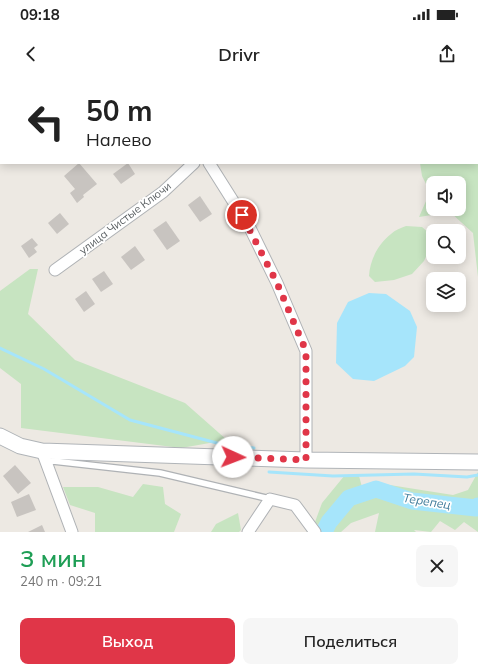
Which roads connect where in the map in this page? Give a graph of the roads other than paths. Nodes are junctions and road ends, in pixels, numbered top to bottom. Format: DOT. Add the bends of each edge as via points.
graph roads {
  1 [pos="193,164"];
  2 [pos="210,164"];
  3 [pos="55,270"];
  4 [pos="0,436"];
  5 [pos="44,456"];
  6 [pos="306,460"];
  7 [pos="478,462"];
  8 [pos="270,499"];
  9 [pos="314,531"];
  10 [pos="72,532"];
  11 [pos="248,532"];
  1 -- 3 [label="street, улица Чистые Ключи" via="163,192"];
  2 -- 6 [label="street" via="250,228 306,351"];
  4 -- 5 [label="street"];
  5 -- 6 [label="street"];
  5 -- 8 [label="lane" via="53,461 160,473"];
  5 -- 10 [label="street"];
  6 -- 7 [label="street"];
  8 -- 9 [label="street" via="295,505"];
  8 -- 11 [label="street"];
}
